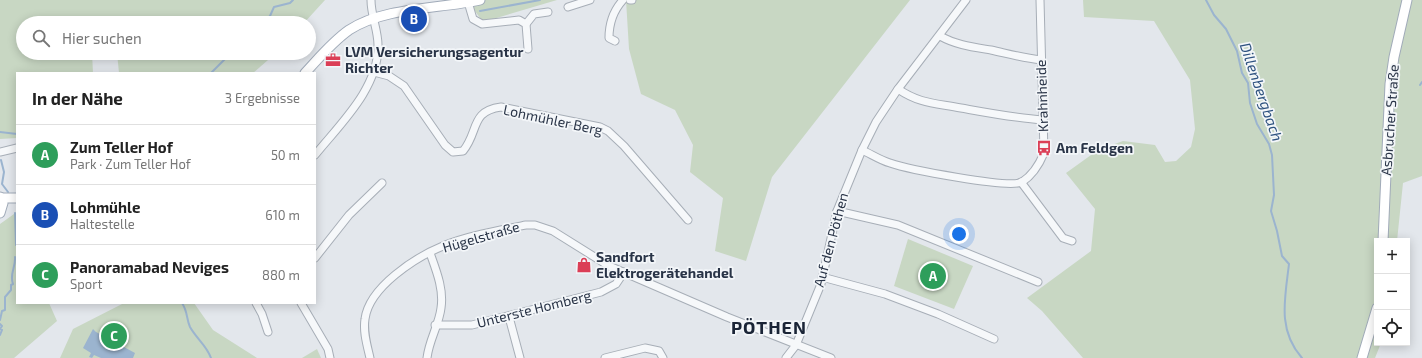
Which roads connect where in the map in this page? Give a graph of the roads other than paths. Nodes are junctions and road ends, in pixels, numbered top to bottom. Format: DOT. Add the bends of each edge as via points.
graph roads {
  1 [pos="371,0"];
  2 [pos="480,0"];
  3 [pos="590,0"];
  4 [pos="623,0"];
  5 [pos="966,0"];
  6 [pos="1040,0"];
  7 [pos="1407,0"];
  8 [pos="468,2"];
  9 [pos="568,7"];
  10 [pos="548,12"];
  11 [pos="373,19"];
  12 [pos="526,24"];
  13 [pos="940,36"];
  14 [pos="615,41"];
  15 [pos="528,49"];
  16 [pos="1041,60"];
  17 [pos="306,72"];
  18 [pos="374,72"];
  19 [pos="898,89"];
  20 [pos="1043,120"];
  21 [pos="16,148"];
  22 [pos="862,150"];
  23 [pos="0,152"];
  24 [pos="316,154"];
  25 [pos="1021,182"];
  26 [pos="382,183"];
  27 [pos="0,198"];
  28 [pos="16,198"];
  29 [pos="16,204"];
  30 [pos="1,211"];
  31 [pos="837,211"];
  32 [pos="688,220"];
  33 [pos="1383,238"];
  34 [pos="1072,241"];
  35 [pos="430,253"];
  36 [pos="316,257"];
  37 [pos="624,272"];
  38 [pos="822,277"];
  39 [pos="1038,282"];
  40 [pos="257,304"];
  41 [pos="302,304"];
  42 [pos="1376,310"];
  43 [pos="509,317"];
  44 [pos="435,325"];
  45 [pos="268,332"];
  46 [pos="994,339"];
  47 [pos="796,345"];
  48 [pos="330,358"];
  49 [pos="370,358"];
  50 [pos="427,358"];
  51 [pos="520,358"];
  52 [pos="605,358"];
  53 [pos="663,358"];
  54 [pos="786,358"];
  55 [pos="831,358"];
  56 [pos="1362,358"];
  1 -- 11 [label="street"];
  2 -- 8 [label="main road"];
  3 -- 9 [label="street"];
  4 -- 14 [label="street" via="609,27 609,38"];
  5 -- 13 [label="street, Auf den Pöthen"];
  6 -- 16 [label="street, Krahnheide"];
  7 -- 33 [label="main road, Asbrucher Straße" via="1390,84"];
  8 -- 11 [label="main road"];
  8 -- 12 [label="street" via="473,19 482,24 519,20"];
  10 -- 12 [label="street" via="534,14"];
  11 -- 17 [label="main road" via="349,30"];
  11 -- 18 [label="street" via="379,46"];
  12 -- 15 [label="street"];
  13 -- 16 [label="street" via="957,44 1016,58"];
  13 -- 19 [label="street, Auf den Pöthen"];
  16 -- 20 [label="street, Krahnheide"];
  18 -- 24 [label="street" via="354,107"];
  18 -- 32 [label="street, Lohmühler Berg" via="389,76 404,86 445,145 453,152 463,151 471,142 475,125 482,113 500,107 600,127 608,131 638,162"];
  19 -- 20 [label="street" via="911,98 929,104"];
  19 -- 22 [label="street, Auf den Pöthen" via="876,122"];
  20 -- 25 [label="street, Krahnheide" via="1044,153 1038,167"];
  21 -- 23 [label="street"];
  22 -- 25 [label="street" via="888,162 918,171 997,184"];
  22 -- 31 [label="street, Auf den Pöthen"];
  25 -- 34 [label="street" via="1063,238"];
  26 -- 36 [label="street" via="349,214"];
  27 -- 28 [label="main road"];
  27 -- 30 [label="main road"];
  29 -- 30 [label="main road"];
  31 -- 38 [label="street, Auf den Pöthen"];
  31 -- 39 [label="street" via="898,225"];
  35 -- 37 [label="street, Hügelstraße" via="443,246 494,231 535,225 553,231 584,252"];
  35 -- 44 [label="street" via="440,281 441,307"];
  35 -- 49 [label="street, Hügelstraße" via="406,266 371,300 365,318 364,333"];
  37 -- 43 [label="street, Unterste Homberg" via="616,284 601,292"];
  37 -- 47 [label="street, Hügelstraße"];
  38 -- 46 [label="street" via="885,294"];
  38 -- 47 [label="street, Auf den Pöthen"];
  40 -- 45 [label="street"];
  41 -- 48 [label="street" via="325,343"];
  42 -- 56 [label="main road"];
  43 -- 44 [label="street, Unterste Homberg" via="472,325"];
  43 -- 51 [label="street"];
  44 -- 50 [label="street" via="428,345"];
  47 -- 54 [label="street, Auf den Pöthen"];
  47 -- 55 [label="street, Hügelstraße"];
  52 -- 53 [label="street" via="645,348 659,351"];
}
